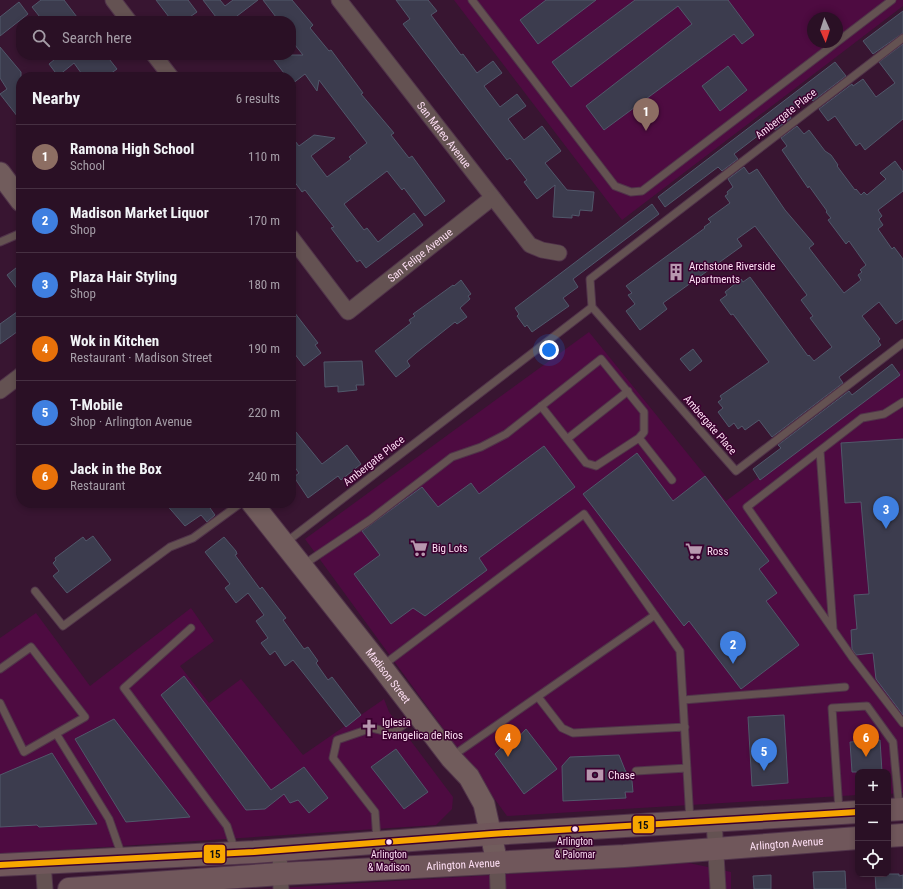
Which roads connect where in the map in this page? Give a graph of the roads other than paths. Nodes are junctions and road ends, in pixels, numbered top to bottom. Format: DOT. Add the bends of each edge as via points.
graph roads {
  1 [pos="113,0"];
  2 [pos="339,0"];
  3 [pos="472,0"];
  4 [pos="892,0"];
  5 [pos="125,16"];
  6 [pos="903,38"];
  7 [pos="158,60"];
  8 [pos="167,72"];
  9 [pos="0,173"];
  10 [pos="16,194"];
  11 [pos="492,198"];
  12 [pos="16,235"];
  13 [pos="0,242"];
  14 [pos="296,244"];
  15 [pos="559,253"];
  16 [pos="592,307"];
  17 [pos="903,343"];
  18 [pos="16,379"];
  19 [pos="0,391"];
  20 [pos="628,391"];
  21 [pos="903,402"];
  22 [pos="541,406"];
  23 [pos="638,438"];
  24 [pos="567,439"];
  25 [pos="820,451"];
  26 [pos="672,480"];
  27 [pos="234,508"];
  28 [pos="256,508"];
  29 [pos="283,544"];
  30 [pos="302,567"];
  31 [pos="35,592"];
  32 [pos="655,615"];
  33 [pos="191,628"];
  34 [pos="833,629"];
  35 [pos="381,666"];
  36 [pos="0,669"];
  37 [pos="846,687"];
  38 [pos="538,696"];
  39 [pos="683,700"];
  40 [pos="0,703"];
  41 [pos="417,714"];
  42 [pos="903,723"];
  43 [pos="685,727"];
  44 [pos="57,735"];
  45 [pos="451,758"];
  46 [pos="687,768"];
  47 [pos="636,771"];
  48 [pos="897,810"];
  49 [pos="848,813"];
  50 [pos="714,820"];
  51 [pos="690,821"];
  52 [pos="490,834"];
  53 [pos="903,835"];
  54 [pos="891,836"];
  55 [pos="855,838"];
  56 [pos="377,843"];
  57 [pos="716,849"];
  58 [pos="279,850"];
  59 [pos="236,853"];
  60 [pos="122,858"];
  61 [pos="497,862"];
  62 [pos="43,863"];
  63 [pos="0,865"];
  64 [pos="280,881"];
  65 [pos="45,889"];
  66 [pos="69,889"];
  67 [pos="498,889"];
  68 [pos="718,889"];
  1 -- 5 [label="street"];
  2 -- 11 [label="street, San Mateo Avenue"];
  3 -- 4 [label="lane" via="615,186 631,192 642,191"];
  6 -- 16 [label="lane, Ambergate Place" via="590,279"];
  7 -- 8 [label="street"];
  9 -- 10 [label="main road"];
  11 -- 14 [label="street, San Felipe Avenue" via="348,312"];
  11 -- 15 [label="street, San Mateo Avenue" via="530,245"];
  12 -- 13 [label="lane"];
  16 -- 17 [label="lane, Ambergate Place" via="736,471"];
  16 -- 29 [label="lane, Ambergate Place"];
  18 -- 19 [label="street"];
  20 -- 22 [label="lane" via="601,359"];
  20 -- 23 [label="lane" via="644,412 644,432"];
  20 -- 24 [label="lane"];
  21 -- 25 [label="lane" via="884,414 862,418"];
  22 -- 24 [label="lane"];
  22 -- 30 [label="lane" via="506,434 481,447 452,457 370,520"];
  23 -- 24 [label="lane" via="596,466 586,463"];
  23 -- 26 [label="lane"];
  25 -- 34 [label="lane"];
  25 -- 34 [label="lane" via="747,507"];
  27 -- 31 [label="lane" via="194,538 170,547 63,626"];
  28 -- 29 [label="main road, Madison Street"];
  29 -- 30 [label="main road, Madison Street"];
  30 -- 35 [label="main road, Madison Street"];
  32 -- 35 [label="lane" via="584,514"];
  32 -- 38 [label="lane"];
  32 -- 39 [label="lane" via="680,651"];
  33 -- 59 [label="lane" via="124,688 227,826"];
  34 -- 42 [label="lane"];
  35 -- 41 [label="main road, Madison Street"];
  36 -- 44 [label="lane" via="31,648 85,717"];
  37 -- 39 [label="lane"];
  38 -- 43 [label="lane" via="562,728 573,733"];
  38 -- 45 [label="lane"];
  39 -- 43 [label="lane"];
  40 -- 44 [label="lane" via="24,752"];
  41 -- 45 [label="main road, Madison Street"];
  41 -- 56 [label="lane" via="394,733 372,728 337,740 333,758 375,812"];
  43 -- 46 [label="lane"];
  44 -- 60 [label="lane" via="109,819"];
  45 -- 52 [label="main road, Madison Street" via="469,777 484,804"];
  46 -- 47 [label="lane"];
  46 -- 51 [label="lane"];
  48 -- 49 [label="lane" via="893,742 867,706 832,708"];
  49 -- 50 [label="main road"];
  50 -- 51 [label="main road"];
  50 -- 57 [label="street"];
  51 -- 52 [label="main road"];
  52 -- 56 [label="main road"];
  52 -- 61 [label="main road, Madison Street"];
  53 -- 54 [label="main road"];
  55 -- 57 [label="main road, Arlington Avenue"];
  56 -- 58 [label="main road"];
  57 -- 61 [label="main road, Arlington Avenue"];
  57 -- 68 [label="street"];
  58 -- 59 [label="main road"];
  58 -- 64 [label="street"];
  59 -- 60 [label="main road"];
  60 -- 62 [label="main road"];
  61 -- 64 [label="main road, Arlington Avenue"];
  61 -- 67 [label="street"];
  62 -- 63 [label="main road"];
  62 -- 65 [label="street"];
  64 -- 66 [label="main road, Arlington Avenue"];
}
